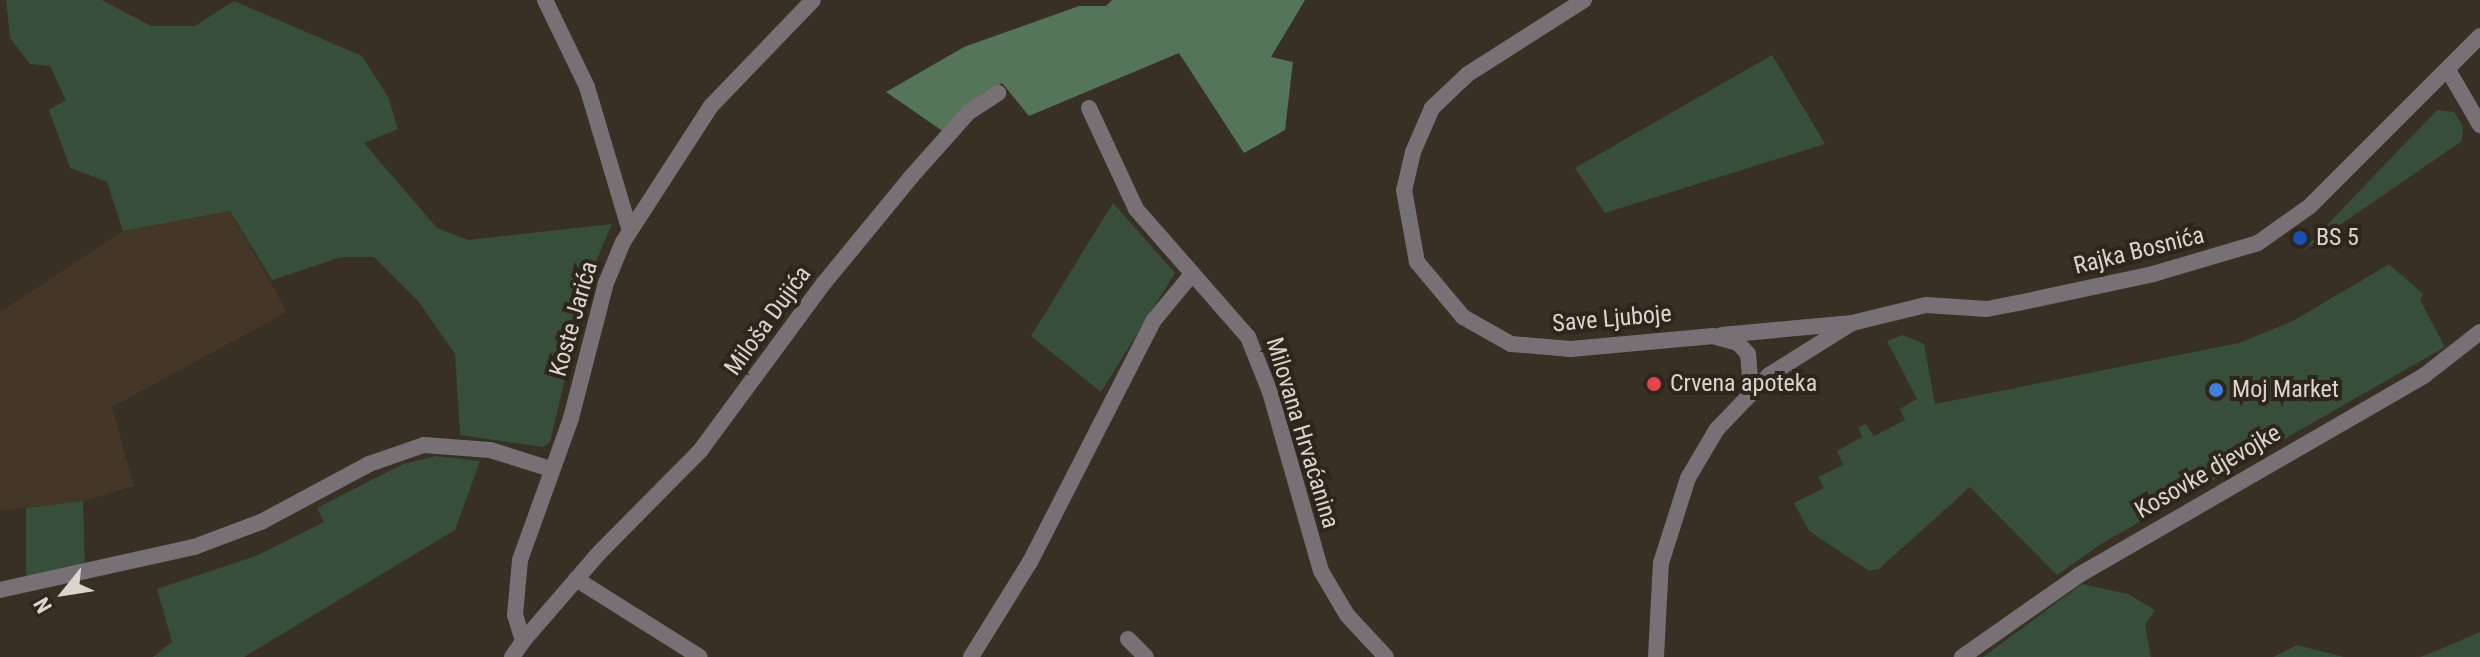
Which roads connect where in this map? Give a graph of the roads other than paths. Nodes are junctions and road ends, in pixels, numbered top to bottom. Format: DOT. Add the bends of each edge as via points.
graph roads {
  1 [pos="545,0"];
  2 [pos="813,0"];
  3 [pos="1584,0"];
  4 [pos="2480,36"];
  5 [pos="2448,70"];
  6 [pos="998,93"];
  7 [pos="1089,108"];
  8 [pos="2480,125"];
  9 [pos="630,231"];
  10 [pos="1192,274"];
  11 [pos="1852,323"];
  12 [pos="2480,332"];
  13 [pos="1713,336"];
  14 [pos="1751,390"];
  15 [pos="551,469"];
  16 [pos="576,579"];
  17 [pos="0,590"];
  18 [pos="1128,639"];
  19 [pos="523,641"];
  20 [pos="512,657"];
  21 [pos="700,657"];
  22 [pos="971,657"];
  23 [pos="1146,657"];
  24 [pos="1386,657"];
  25 [pos="1656,657"];
  26 [pos="1962,657"];
  1 -- 9 [label="street" via="587,87"];
  2 -- 9 [label="street, Koste Jarića" via="711,106"];
  3 -- 13 [label="street, Save Ljuboje" via="1468,74 1432,108 1404,190 1417,262 1463,317 1511,344 1571,349"];
  4 -- 5 [label="street, Rajka Bosnića"];
  5 -- 8 [label="street"];
  5 -- 11 [label="street, Rajka Bosnića" via="2302,214 2258,243 2153,274 2018,303 1987,309 1926,305"];
  6 -- 16 [label="street, Miloša Dujića" via="969,112 911,177 824,283 700,451"];
  7 -- 10 [label="street, Milovana Hrvaćanina" via="1136,209"];
  9 -- 15 [label="street, Koste Jarića" via="606,283 571,418"];
  10 -- 22 [label="street" via="1154,320 1025,572"];
  10 -- 24 [label="street, Milovana Hrvaćanina" via="1248,337 1270,392 1321,571 1347,615"];
  11 -- 13 [label="street, Save Ljuboje"];
  11 -- 14 [label="street, Rajka Bosnića"];
  12 -- 26 [label="street, Kosovke djevojke" via="2425,375 2079,575"];
  13 -- 14 [label="street" via="1738,343 1748,354"];
  14 -- 25 [label="street, Rajka Bosnića" via="1700,457 1672,522 1657,601"];
  15 -- 17 [label="street" via="490,450 424,445 369,464 261,522 194,547"];
  15 -- 19 [label="street, Koste Jarića" via="520,560 515,615"];
  16 -- 19 [label="street, Miloša Dujića"];
  16 -- 21 [label="street"];
  18 -- 23 [label="street"];
  19 -- 20 [label="street"];
}
